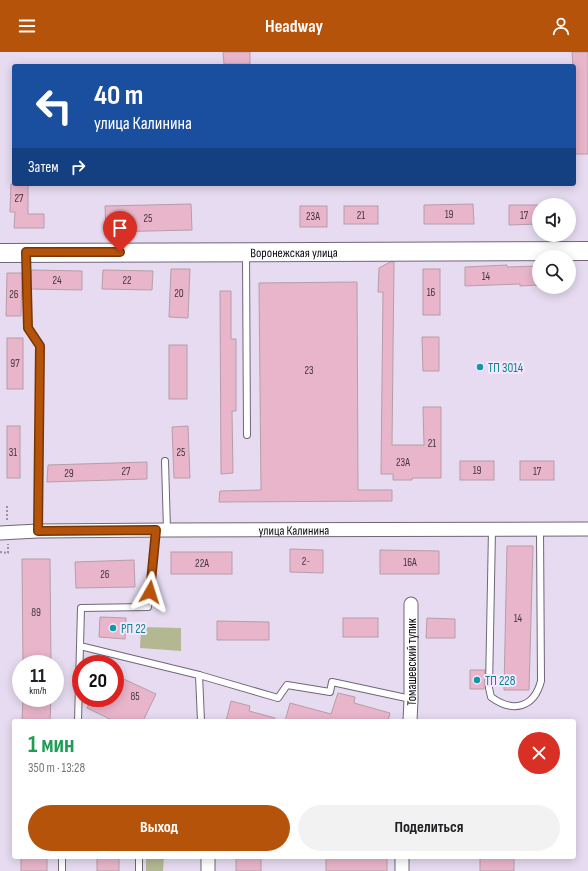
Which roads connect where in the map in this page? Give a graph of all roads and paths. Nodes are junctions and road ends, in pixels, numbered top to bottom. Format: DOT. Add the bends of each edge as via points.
graph roads {
  1 [pos="588,251"];
  2 [pos="26,252"];
  3 [pos="246,252"];
  4 [pos="0,253"];
  5 [pos="247,435"];
  6 [pos="165,461"];
  7 [pos="492,529"];
  8 [pos="588,529"];
  9 [pos="161,530"];
  10 [pos="540,530"];
  11 [pos="38,531"];
  12 [pos="0,533"];
  13 [pos="411,604"];
  14 [pos="80,646"];
  15 [pos="199,675"];
  16 [pos="411,700"];
  17 [pos="78,719"];
  18 [pos="201,719"];
  19 [pos="410,719"];
  20 [pos="62,859"];
  21 [pos="139,859"];
  22 [pos="208,859"];
  23 [pos="402,859"];
  24 [pos="62,871"];
  25 [pos="139,871"];
  26 [pos="208,871"];
  27 [pos="402,871"];
  1 -- 3 [label="street, Воронежская улица"];
  2 -- 3 [label="street, Воронежская улица"];
  2 -- 4 [label="street, Воронежская улица"];
  2 -- 11 [label="lane" via="28,328 40,346"];
  3 -- 5 [label="lane"];
  6 -- 9 [label="lane"];
  7 -- 9 [label="street, улица Калинина"];
  7 -- 10 [label="street, улица Калинина"];
  7 -- 10 [label="lane" via="489,688 491,697 498,703 510,706 525,704 538,692 541,681"];
  8 -- 10 [label="street, улица Калинина"];
  9 -- 11 [label="street, улица Калинина"];
  9 -- 14 [label="lane" via="148,607 81,608"];
  11 -- 12 [label="street, улица Калинина"];
  13 -- 16 [label="street, Томашевский тупик"];
  14 -- 15 [label="lane"];
  14 -- 17 [label="lane"];
  15 -- 16 [label="lane" via="278,698 287,685 330,692 332,682"];
  15 -- 18 [label="lane"];
  16 -- 19 [label="street, Томашевский тупик"];
  20 -- 24 [label="lane"];
  21 -- 25 [label="lane"];
  22 -- 26 [label="street"];
  23 -- 27 [label="street"];
}
